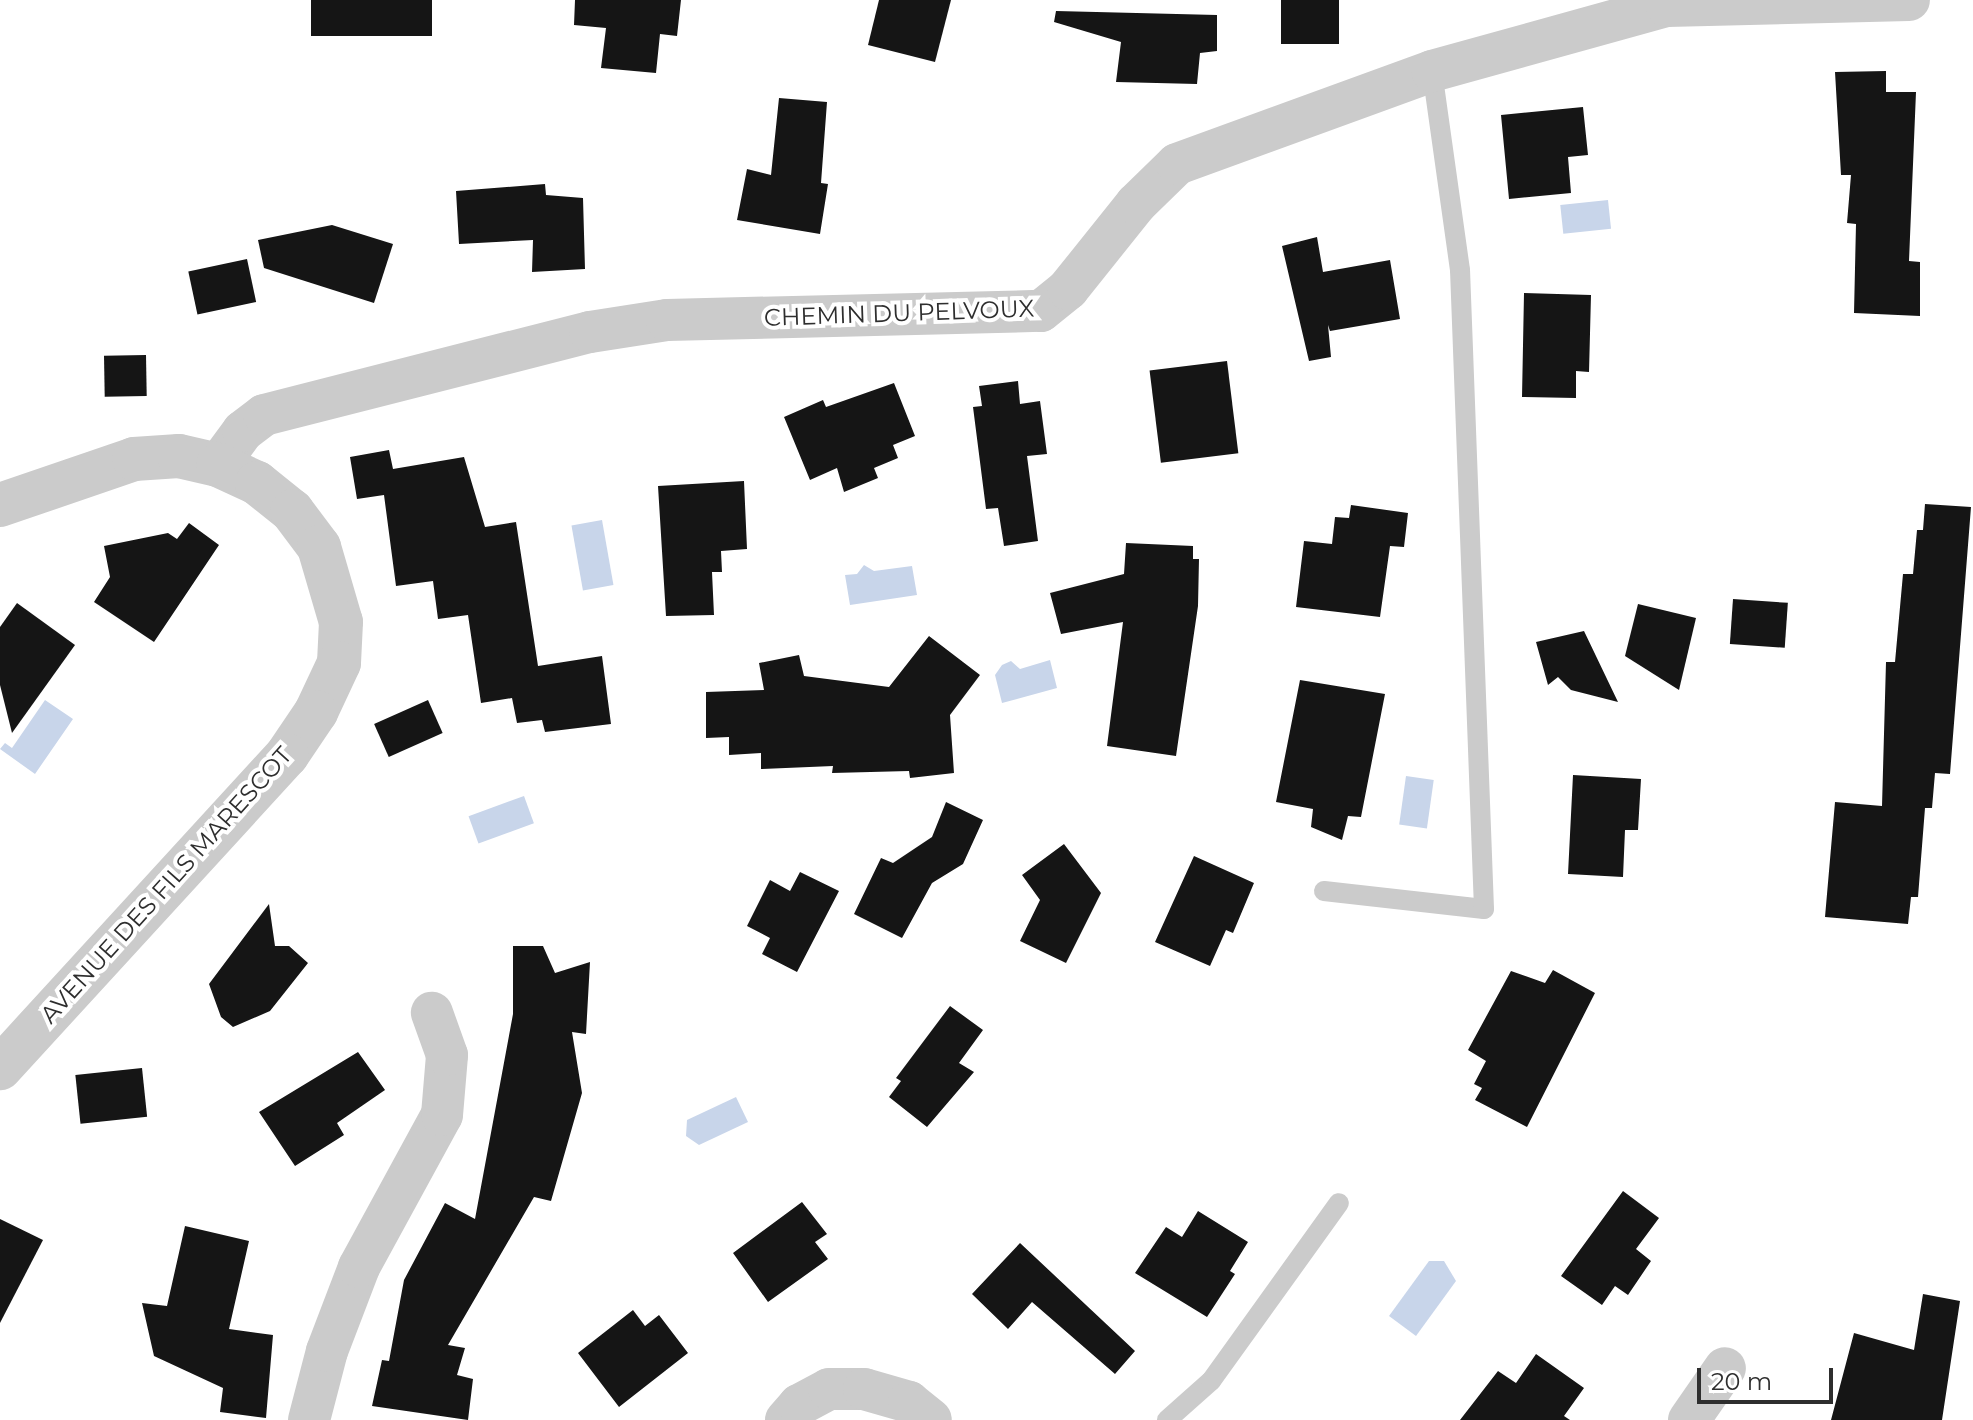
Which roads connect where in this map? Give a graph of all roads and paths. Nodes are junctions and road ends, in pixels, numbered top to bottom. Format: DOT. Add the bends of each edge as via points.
graph roads {
  1 [pos="1909,0"];
  2 [pos="1794,2"];
  3 [pos="1432,71"];
  4 [pos="218,465"];
  5 [pos="0,505"];
  6 [pos="1324,891"];
  7 [pos="432,1013"];
  8 [pos="0,1068"];
  9 [pos="1339,1203"];
  10 [pos="1725,1368"];
  11 [pos="309,1420"];
  12 [pos="786,1420"];
  13 [pos="931,1420"];
  14 [pos="1167,1420"];
  15 [pos="1689,1420"];
  1 -- 2 [label="street, CHEMIN DU PELVOUX"];
  2 -- 3 [label="street, CHEMIN DU PELVOUX" via="1667,6"];
  3 -- 4 [label="street, CHEMIN DU PELVOUX" via="1177,164 1136,204 1068,289 1041,311 667,320 590,332 264,415 243,431"];
  3 -- 6 [label="lane" via="1460,270 1484,909"];
  4 -- 5 [label="street, AVENUE DES FILS MARESCOT" via="179,456 134,459"];
  4 -- 8 [label="street, AVENUE DES FILS MARESCOT" via="257,483 292,511 319,547 341,622 339,663 316,712 287,755"];
  7 -- 11 [label="street" via="447,1055 442,1115 359,1267 327,1351"];
  9 -- 14 [label="lane" via="1211,1381"];
  10 -- 15 [label="street"];
  12 -- 13 [label="street" via="799,1405 829,1389 864,1389 894,1398"];
}
